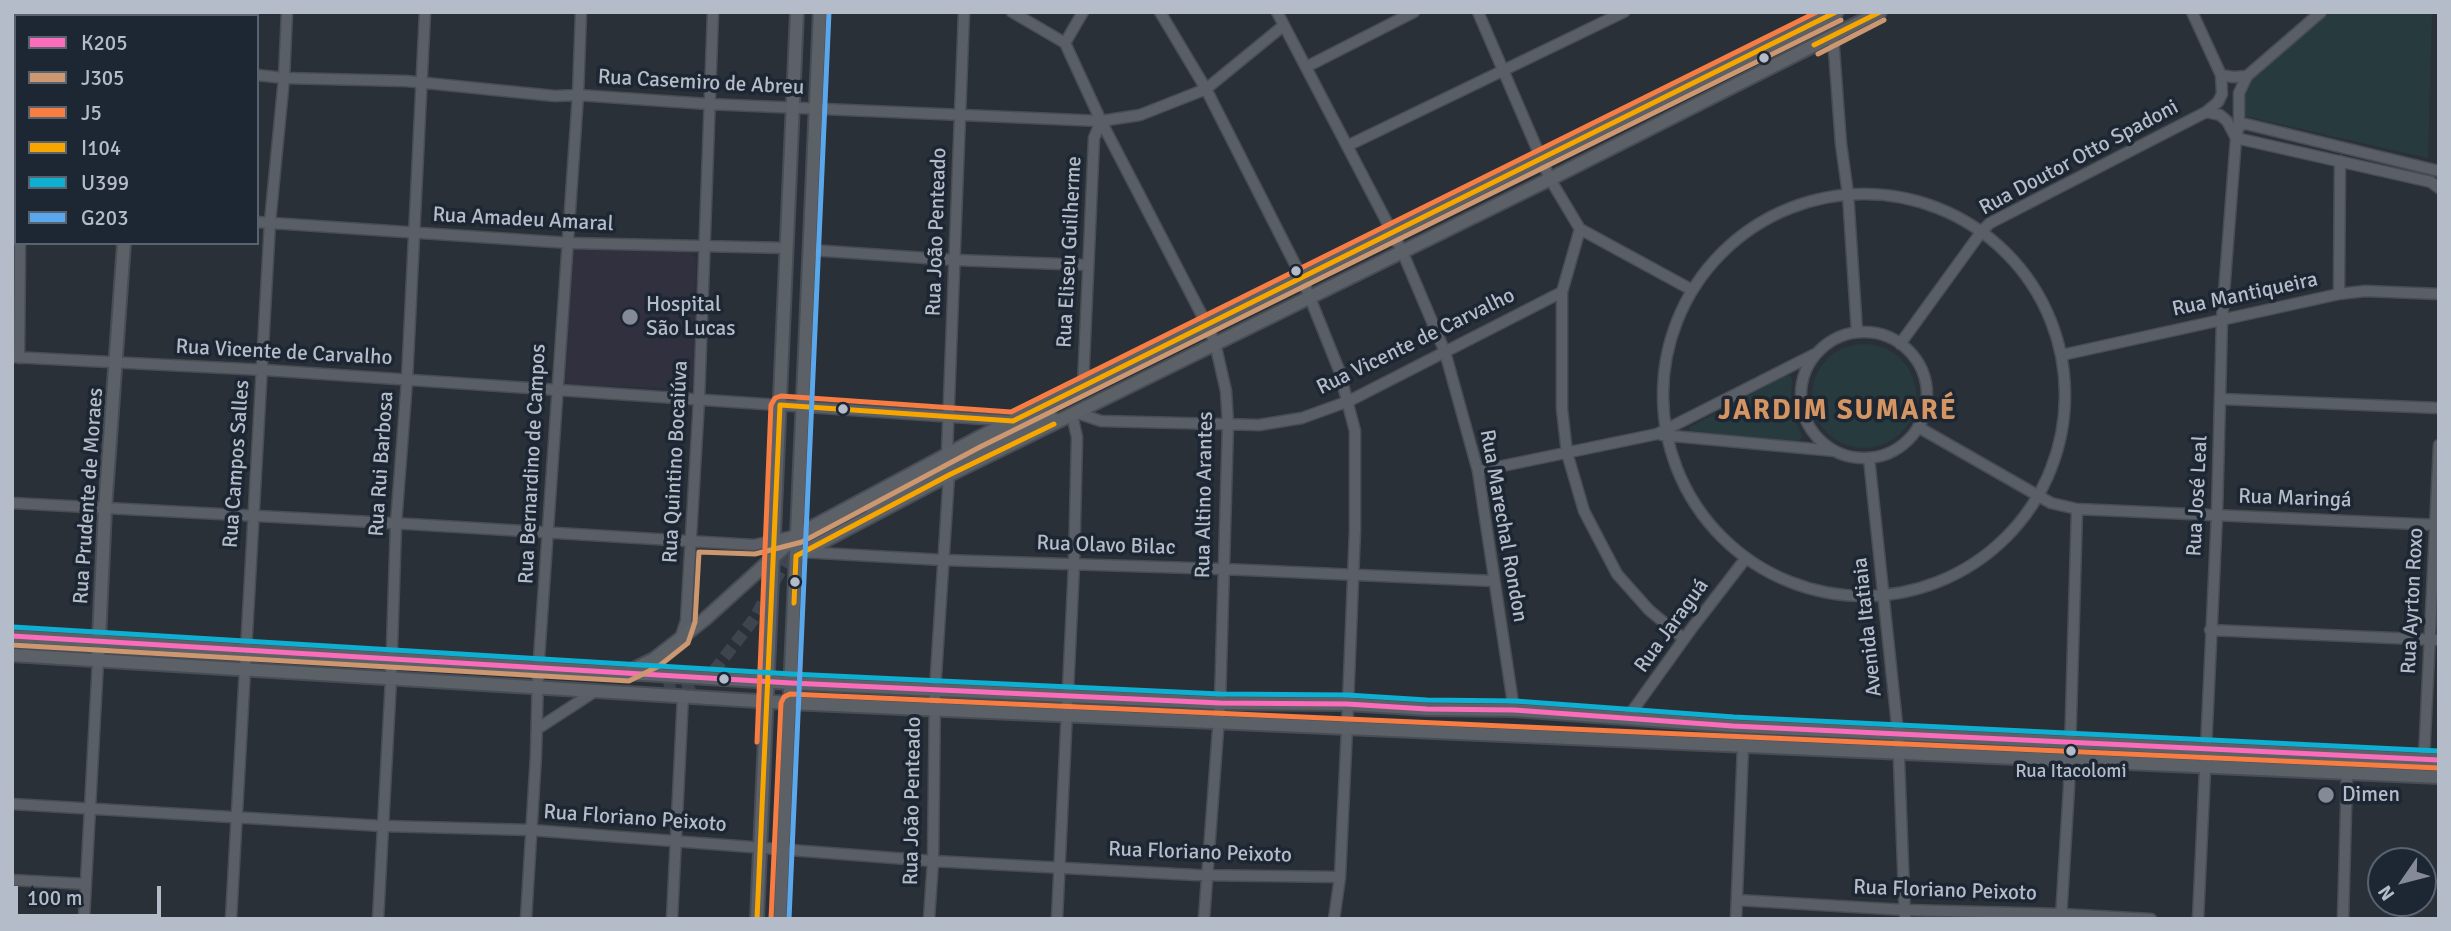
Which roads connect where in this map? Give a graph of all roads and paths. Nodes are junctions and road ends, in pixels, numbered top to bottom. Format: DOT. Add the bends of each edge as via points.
graph roads {
  1 [pos="287,12"];
  2 [pos="425,12"];
  3 [pos="581,12"];
  4 [pos="713,12"];
  5 [pos="797,12"];
  6 [pos="820,12"];
  7 [pos="964,12"];
  8 [pos="1012,12"];
  9 [pos="1083,12"];
  10 [pos="1160,12"];
  11 [pos="1277,12"];
  12 [pos="1414,12"];
  13 [pos="1478,12"];
  14 [pos="1624,12"];
  15 [pos="1880,12"];
  16 [pos="2192,12"];
  17 [pos="1832,13"];
  18 [pos="2316,14"];
  19 [pos="1283,26"];
  20 [pos="1833,36"];
  21 [pos="1065,44"];
  22 [pos="1306,67"];
  23 [pos="1504,71"];
  24 [pos="259,75"];
  25 [pos="2221,75"];
  26 [pos="2247,76"];
  27 [pos="284,78"];
  28 [pos="423,83"];
  29 [pos="1206,89"];
  30 [pos="578,95"];
  31 [pos="708,104"];
  32 [pos="793,107"];
  33 [pos="815,108"];
  34 [pos="2206,112"];
  35 [pos="960,116"];
  36 [pos="1101,121"];
  37 [pos="2239,125"];
  38 [pos="1094,138"];
  39 [pos="1111,138"];
  40 [pos="2236,138"];
  41 [pos="1347,146"];
  42 [pos="1541,158"];
  43 [pos="2340,161"];
  44 [pos="2439,171"];
  45 [pos="1550,179"];
  46 [pos="2439,187"];
  47 [pos="1848,194"];
  48 [pos="259,222"];
  49 [pos="270,222"];
  50 [pos="1580,229"];
  51 [pos="1982,231"];
  52 [pos="413,232"];
  53 [pos="1392,234"];
  54 [pos="566,243"];
  55 [pos="20,245"];
  56 [pos="124,245"];
  57 [pos="705,247"];
  58 [pos="787,248"];
  59 [pos="811,250"];
  60 [pos="1402,251"];
  61 [pos="955,260"];
  62 [pos="1088,265"];
  63 [pos="1302,278"];
  64 [pos="1692,290"];
  65 [pos="1562,292"];
  66 [pos="2339,294"];
  67 [pos="2439,294"];
  68 [pos="1310,297"];
  69 [pos="2222,319"];
  70 [pos="1207,325"];
  71 [pos="1857,332"];
  72 [pos="1215,342"];
  73 [pos="1900,344"];
  74 [pos="1445,352"];
  75 [pos="1816,354"];
  76 [pos="2062,355"];
  77 [pos="16,357"];
  78 [pos="117,362"];
  79 [pos="262,370"];
  80 [pos="407,380"];
  81 [pos="1083,385"];
  82 [pos="557,391"];
  83 [pos="2221,399"];
  84 [pos="699,400"];
  85 [pos="1349,401"];
  86 [pos="780,405"];
  87 [pos="802,406"];
  88 [pos="2439,408"];
  89 [pos="1075,414"];
  90 [pos="950,415"];
  91 [pos="1013,421"];
  92 [pos="1228,424"];
  93 [pos="1918,427"];
  94 [pos="1663,433"];
  95 [pos="2439,444"];
  96 [pos="1836,452"];
  97 [pos="947,453"];
  98 [pos="1567,453"];
  99 [pos="1869,458"];
  100 [pos="1478,471"];
  101 [pos="948,475"];
  102 [pos="2039,497"];
  103 [pos="12,503"];
  104 [pos="105,509"];
  105 [pos="2077,509"];
  106 [pos="2217,514"];
  107 [pos="253,516"];
  108 [pos="846,517"];
  109 [pos="396,523"];
  110 [pos="2437,525"];
  111 [pos="548,533"];
  112 [pos="799,534"];
  113 [pos="774,542"];
  114 [pos="691,543"];
  115 [pos="799,554"];
  116 [pos="773,558"];
  117 [pos="1746,558"];
  118 [pos="943,560"];
  119 [pos="1074,565"];
  120 [pos="1223,569"];
  121 [pos="1352,575"];
  122 [pos="1494,581"];
  123 [pos="1885,596"];
  124 [pos="2210,630"];
  125 [pos="12,636"];
  126 [pos="680,639"];
  127 [pos="1684,639"];
  128 [pos="2435,640"];
  129 [pos="99,643"];
  130 [pos="245,650"];
  131 [pos="12,655"];
  132 [pos="391,659"];
  133 [pos="98,661"];
  134 [pos="539,667"];
  135 [pos="244,671"];
  136 [pos="626,673"];
  137 [pos="391,679"];
  138 [pos="768,682"];
  139 [pos="791,683"];
  140 [pos="538,687"];
  141 [pos="664,689"];
  142 [pos="597,690"];
  143 [pos="935,690"];
  144 [pos="684,695"];
  145 [pos="1067,696"];
  146 [pos="768,702"];
  147 [pos="790,703"];
  148 [pos="1220,703"];
  149 [pos="1347,704"];
  150 [pos="934,709"];
  151 [pos="1514,710"];
  152 [pos="1066,715"];
  153 [pos="1628,716"];
  154 [pos="1217,722"];
  155 [pos="1347,728"];
  156 [pos="537,729"];
  157 [pos="1898,734"];
  158 [pos="2070,741"];
  159 [pos="1743,746"];
  160 [pos="2207,747"];
  161 [pos="1899,752"];
  162 [pos="2424,759"];
  163 [pos="2439,760"];
  164 [pos="2070,761"];
  165 [pos="2205,768"];
  166 [pos="2347,773"];
  167 [pos="2439,777"];
  168 [pos="12,804"];
  169 [pos="90,808"];
  170 [pos="236,817"];
  171 [pos="383,826"];
  172 [pos="531,830"];
  173 [pos="675,840"];
  174 [pos="761,848"];
  175 [pos="783,849"];
  176 [pos="933,861"];
  177 [pos="1060,868"];
  178 [pos="1207,875"];
  179 [pos="1340,877"];
  180 [pos="12,880"];
  181 [pos="86,884"];
  182 [pos="1737,900"];
  183 [pos="1905,914"];
  184 [pos="2061,916"];
  185 [pos="84,919"];
  186 [pos="231,919"];
  187 [pos="378,919"];
  188 [pos="526,919"];
  189 [pos="672,919"];
  190 [pos="757,919"];
  191 [pos="780,919"];
  192 [pos="929,919"];
  193 [pos="1058,919"];
  194 [pos="1204,919"];
  195 [pos="1334,919"];
  196 [pos="1736,919"];
  197 [pos="2151,919"];
  198 [pos="2198,919"];
  199 [pos="2343,919"];
  1 -- 27 [label="street, Rua Campos Salles"];
  2 -- 28 [label="street, Rua Rui Barbosa"];
  3 -- 30 [label="street, Rua Bernardino de Campos"];
  4 -- 31 [label="street, Rua Quintino Bocaiúva"];
  5 -- 32 [label="main road"];
  6 -- 33 [label="main road"];
  7 -- 35 [label="street, Rua João Penteado"];
  8 -- 21 [label="street"];
  9 -- 21 [label="street"];
  10 -- 29 [label="street"];
  11 -- 19 [label="street, Rua Marechal Rondon"];
  12 -- 22 [label="street"];
  13 -- 23 [label="street"];
  14 -- 23 [label="street"];
  15 -- 20 [label="main road"];
  16 -- 25 [label="street"];
  17 -- 20 [label="main road"];
  17 -- 42 [label="main road"];
  18 -- 26 [label="street"];
  19 -- 22 [label="street, Rua Marechal Rondon"];
  19 -- 29 [label="street, Rua Casemiro de Abreu"];
  20 -- 45 [label="main road"];
  20 -- 47 [label="street"];
  21 -- 36 [label="street, Rua Altino Arantes"];
  22 -- 41 [label="street, Rua Marechal Rondon"];
  23 -- 41 [label="street"];
  23 -- 42 [label="street"];
  24 -- 27 [label="street, Rua Casemiro de Abreu"];
  25 -- 26 [label="street"];
  25 -- 34 [label="street" via="2222,94"];
  26 -- 37 [label="street, Rua José Leal" via="2239,93"];
  27 -- 28 [label="street, Rua Casemiro de Abreu"];
  27 -- 49 [label="street, Rua Campos Salles"];
  28 -- 30 [label="street, Rua Casemiro de Abreu"];
  28 -- 52 [label="street, Rua Rui Barbosa"];
  29 -- 36 [label="street, Rua Casemiro de Abreu" via="1140,115"];
  29 -- 63 [label="street"];
  30 -- 31 [label="street, Rua Casemiro de Abreu"];
  30 -- 54 [label="street, Rua Bernardino de Campos"];
  31 -- 32 [label="street, Rua Casemiro de Abreu"];
  31 -- 57 [label="street, Rua Quintino Bocaiúva"];
  32 -- 33 [label="street, Rua Casemiro de Abreu"];
  32 -- 58 [label="main road"];
  33 -- 35 [label="street, Rua Casemiro de Abreu"];
  33 -- 59 [label="main road"];
  34 -- 40 [label="street, Rua Doutor Otto Spadoni" via="2227,121"];
  34 -- 51 [label="street, Rua Doutor Otto Spadoni"];
  35 -- 36 [label="street, Rua Casemiro de Abreu"];
  35 -- 61 [label="street, Rua João Penteado"];
  36 -- 38 [label="street, Rua Eliseu Guilherme"];
  36 -- 39 [label="street, Rua Altino Arantes"];
  37 -- 40 [label="street, Rua José Leal"];
  37 -- 44 [label="street"];
  38 -- 39 [label="street"];
  38 -- 62 [label="street, Rua Eliseu Guilherme"];
  39 -- 70 [label="street, Rua Altino Arantes"];
  40 -- 43 [label="street"];
  40 -- 69 [label="street, Rua José Leal"];
  41 -- 53 [label="street, Rua Marechal Rondon"];
  42 -- 45 [label="street"];
  42 -- 53 [label="main road"];
  43 -- 46 [label="street"];
  43 -- 66 [label="street"];
  45 -- 50 [label="street"];
  45 -- 60 [label="main road"];
  47 -- 51 [label="street" via="1905,197"];
  47 -- 64 [label="street" via="1811,200 1764,220 1714,259"];
  47 -- 71 [label="street"];
  48 -- 49 [label="street, Rua Amadeu Amaral"];
  49 -- 52 [label="street, Rua Amadeu Amaral"];
  49 -- 79 [label="street, Rua Campos Salles"];
  50 -- 64 [label="street"];
  50 -- 65 [label="street"];
  51 -- 73 [label="street, Rua Doutor Otto Spadoni"];
  51 -- 76 [label="street" via="2005,251 2041,299"];
  52 -- 54 [label="street, Rua Amadeu Amaral"];
  52 -- 80 [label="street, Rua Rui Barbosa"];
  53 -- 60 [label="street, Rua Marechal Rondon"];
  53 -- 63 [label="main road"];
  54 -- 57 [label="street, Rua Amadeu Amaral"];
  54 -- 82 [label="street, Rua Bernardino de Campos"];
  55 -- 77 [label="street"];
  56 -- 78 [label="main road, Rua Prudente de Moraes"];
  57 -- 58 [label="street, Rua Amadeu Amaral"];
  57 -- 84 [label="street, Rua Quintino Bocaiúva"];
  58 -- 86 [label="main road"];
  59 -- 61 [label="street"];
  59 -- 87 [label="main road"];
  60 -- 68 [label="main road"];
  60 -- 74 [label="street, Rua Marechal Rondon"];
  61 -- 62 [label="street"];
  61 -- 90 [label="street, Rua João Penteado"];
  62 -- 81 [label="street, Rua Eliseu Guilherme"];
  63 -- 68 [label="street"];
  63 -- 70 [label="main road"];
  64 -- 94 [label="street" via="1676,322 1667,356"];
  65 -- 74 [label="street, Rua Vicente de Carvalho"];
  65 -- 98 [label="street" via="1562,409"];
  66 -- 67 [label="street, Rua Mantiqueira"];
  66 -- 69 [label="street, Rua Mantiqueira"];
  68 -- 72 [label="main road"];
  68 -- 85 [label="street"];
  69 -- 76 [label="street, Rua Mantiqueira"];
  69 -- 83 [label="street, Rua José Leal"];
  70 -- 72 [label="street, Rua Altino Arantes"];
  70 -- 81 [label="main road"];
  71 -- 73 [label="street"];
  71 -- 75 [label="street" via="1834,339"];
  72 -- 89 [label="main road"];
  72 -- 92 [label="street, Rua Altino Arantes"];
  73 -- 93 [label="street" via="1922,373 1926,391"];
  74 -- 85 [label="street, Rua Vicente de Carvalho"];
  74 -- 100 [label="street, Rua Marechal Rondon"];
  75 -- 94 [label="street"];
  75 -- 96 [label="street" via="1801,388 1802,407 1808,425"];
  76 -- 102 [label="street" via="2066,404 2058,452"];
  77 -- 78 [label="street, Rua Vicente de Carvalho"];
  78 -- 79 [label="street, Rua Vicente de Carvalho"];
  78 -- 104 [label="main road, Rua Prudente de Moraes"];
  79 -- 80 [label="street, Rua Vicente de Carvalho"];
  79 -- 107 [label="street, Rua Campos Salles"];
  80 -- 82 [label="street, Rua Vicente de Carvalho"];
  80 -- 109 [label="street, Rua Rui Barbosa"];
  81 -- 91 [label="main road"];
  82 -- 84 [label="street, Rua Vicente de Carvalho"];
  82 -- 111 [label="street, Rua Bernardino de Campos"];
  83 -- 88 [label="street"];
  83 -- 106 [label="street, Rua José Leal"];
  84 -- 86 [label="street, Rua Vicente de Carvalho"];
  84 -- 114 [label="street, Rua Quintino Bocaiúva"];
  85 -- 92 [label="street, Rua Vicente de Carvalho" via="1301,418 1259,425"];
  85 -- 121 [label="street" via="1354,431"];
  86 -- 87 [label="street, Rua Vicente de Carvalho"];
  86 -- 113 [label="main road"];
  87 -- 90 [label="street, Rua Vicente de Carvalho"];
  87 -- 112 [label="main road"];
  89 -- 92 [label="street, Rua Vicente de Carvalho" via="1101,421"];
  89 -- 101 [label="main road"];
  89 -- 108 [label="main road" via="1034,423"];
  89 -- 119 [label="street"];
  90 -- 91 [label="street, Rua Vicente de Carvalho"];
  90 -- 97 [label="street, Rua João Penteado"];
  91 -- 97 [label="main road"];
  92 -- 120 [label="street, Rua Altino Arantes"];
  93 -- 99 [label="street" via="1897,449"];
  93 -- 102 [label="street, Rua Maringá"];
  94 -- 96 [label="street"];
  94 -- 98 [label="street"];
  94 -- 117 [label="street" via="1684,483 1710,524"];
  95 -- 110 [label="street, Rua Ayrton Roxo"];
  96 -- 99 [label="street"];
  97 -- 112 [label="main road"];
  98 -- 100 [label="street"];
  98 -- 127 [label="street" via="1584,511 1617,574 1648,610"];
  99 -- 123 [label="street, Avenida Itatiaia"];
  100 -- 122 [label="street, Rua Marechal Rondon"];
  101 -- 115 [label="main road"];
  101 -- 118 [label="street, Rua João Penteado"];
  102 -- 105 [label="street, Rua Maringá"];
  102 -- 123 [label="street" via="2017,528 1979,561 1922,589"];
  103 -- 104 [label="street"];
  104 -- 107 [label="street"];
  104 -- 129 [label="main road, Rua Prudente de Moraes"];
  105 -- 106 [label="street, Rua Maringá"];
  105 -- 158 [label="street"];
  106 -- 110 [label="street, Rua Maringá"];
  106 -- 124 [label="street, Rua José Leal"];
  107 -- 109 [label="street"];
  107 -- 130 [label="street, Rua Campos Salles"];
  109 -- 111 [label="street"];
  109 -- 132 [label="street, Rua Rui Barbosa"];
  110 -- 128 [label="street, Rua Ayrton Roxo"];
  111 -- 114 [label="street"];
  111 -- 134 [label="street, Rua Bernardino de Campos"];
  112 -- 113 [label="street"];
  112 -- 115 [label="main road"];
  112 -- 116 [label="main road"];
  113 -- 114 [label="street"];
  113 -- 116 [label="main road"];
  114 -- 126 [label="street, Rua Quintino Bocaiúva" via="686,621"];
  115 -- 118 [label="street, Rua Olavo Bilac"];
  115 -- 139 [label="main road"];
  116 -- 126 [label="main road"];
  116 -- 138 [label="main road"];
  117 -- 123 [label="street" via="1808,588"];
  117 -- 127 [label="street, Rua Jaraguá"];
  118 -- 119 [label="street, Rua Olavo Bilac"];
  118 -- 143 [label="street, Rua João Penteado"];
  119 -- 120 [label="street, Rua Olavo Bilac"];
  119 -- 145 [label="street"];
  120 -- 121 [label="street, Rua Olavo Bilac"];
  120 -- 148 [label="street, Rua Altino Arantes"];
  121 -- 122 [label="street, Rua Olavo Bilac"];
  121 -- 149 [label="street"];
  122 -- 151 [label="street, Rua Marechal Rondon"];
  123 -- 157 [label="street, Avenida Itatiaia"];
  124 -- 128 [label="street"];
  124 -- 160 [label="street, Rua José Leal"];
  125 -- 129 [label="main road"];
  126 -- 136 [label="main road"];
  127 -- 153 [label="street, Rua Jaraguá"];
  128 -- 162 [label="street, Rua Ayrton Roxo"];
  129 -- 130 [label="main road"];
  129 -- 133 [label="main road, Rua Prudente de Moraes"];
  130 -- 132 [label="main road"];
  130 -- 135 [label="street, Rua Campos Salles"];
  131 -- 133 [label="main road"];
  132 -- 134 [label="main road"];
  132 -- 137 [label="street, Rua Rui Barbosa"];
  133 -- 135 [label="main road"];
  133 -- 169 [label="street, Rua Prudente de Moraes"];
  134 -- 136 [label="main road"];
  134 -- 140 [label="street, Rua Bernardino de Campos"];
  135 -- 137 [label="main road"];
  135 -- 170 [label="street, Rua Campos Salles"];
  136 -- 138 [label="main road"];
  137 -- 140 [label="main road"];
  137 -- 171 [label="street, Rua Rui Barbosa"];
  138 -- 139 [label="main road"];
  138 -- 146 [label="main road"];
  139 -- 143 [label="main road"];
  139 -- 147 [label="main road"];
  140 -- 141 [label="main road" via="550,680"];
  140 -- 142 [label="main road"];
  140 -- 156 [label="street, Rua Bernardino de Campos"];
  142 -- 144 [label="main road"];
  142 -- 156 [label="street"];
  143 -- 145 [label="main road"];
  143 -- 150 [label="street, Rua João Penteado"];
  144 -- 146 [label="main road"];
  144 -- 173 [label="street"];
  145 -- 148 [label="main road"];
  145 -- 152 [label="street"];
  146 -- 147 [label="main road"];
  146 -- 174 [label="main road"];
  147 -- 150 [label="main road"];
  147 -- 175 [label="main road"];
  148 -- 149 [label="main road"];
  148 -- 154 [label="street, Rua Altino Arantes"];
  149 -- 151 [label="main road"];
  149 -- 155 [label="street"];
  150 -- 152 [label="main road"];
  150 -- 176 [label="street, Rua João Penteado"];
  151 -- 153 [label="main road"];
  152 -- 154 [label="main road"];
  152 -- 177 [label="street"];
  153 -- 157 [label="main road"];
  154 -- 155 [label="main road"];
  154 -- 178 [label="street, Rua Altino Arantes"];
  155 -- 159 [label="main road"];
  155 -- 179 [label="street"];
  156 -- 172 [label="street, Rua Bernardino de Campos"];
  157 -- 158 [label="main road"];
  157 -- 161 [label="street, Avenida Itatiaia"];
  158 -- 160 [label="main road"];
  158 -- 164 [label="street"];
  159 -- 161 [label="main road"];
  159 -- 182 [label="street"];
  160 -- 162 [label="main road"];
  160 -- 165 [label="street, Rua José Leal"];
  161 -- 164 [label="main road"];
  161 -- 183 [label="street, Avenida Itatiaia"];
  162 -- 163 [label="main road"];
  164 -- 165 [label="main road"];
  164 -- 184 [label="street"];
  165 -- 166 [label="main road"];
  165 -- 198 [label="street, Rua José Leal"];
  166 -- 167 [label="main road"];
  166 -- 199 [label="street"];
  168 -- 169 [label="street, Rua Floriano Peixoto"];
  169 -- 170 [label="street, Rua Floriano Peixoto"];
  169 -- 181 [label="street, Rua Prudente de Moraes"];
  170 -- 171 [label="street, Rua Floriano Peixoto"];
  170 -- 186 [label="street, Rua Campos Salles"];
  171 -- 172 [label="street, Rua Floriano Peixoto"];
  171 -- 187 [label="street, Rua Rui Barbosa"];
  172 -- 173 [label="street, Rua Floriano Peixoto"];
  172 -- 188 [label="street, Rua Bernardino de Campos"];
  173 -- 174 [label="street, Rua Floriano Peixoto"];
  173 -- 189 [label="street"];
  174 -- 175 [label="street, Rua Floriano Peixoto"];
  174 -- 190 [label="main road"];
  175 -- 176 [label="street, Rua Floriano Peixoto"];
  175 -- 191 [label="main road"];
  176 -- 177 [label="street, Rua Floriano Peixoto"];
  176 -- 192 [label="street, Rua João Penteado"];
  177 -- 178 [label="street, Rua Floriano Peixoto"];
  177 -- 193 [label="street"];
  178 -- 179 [label="street, Rua Floriano Peixoto"];
  178 -- 194 [label="street, Rua Altino Arantes"];
  179 -- 195 [label="street"];
  180 -- 181 [label="street"];
  181 -- 185 [label="street, Rua Prudente de Moraes"];
  182 -- 183 [label="street, Rua Floriano Peixoto"];
  182 -- 196 [label="street"];
  183 -- 184 [label="street, Rua Floriano Peixoto"];
  184 -- 197 [label="street, Rua Floriano Peixoto"];
}
